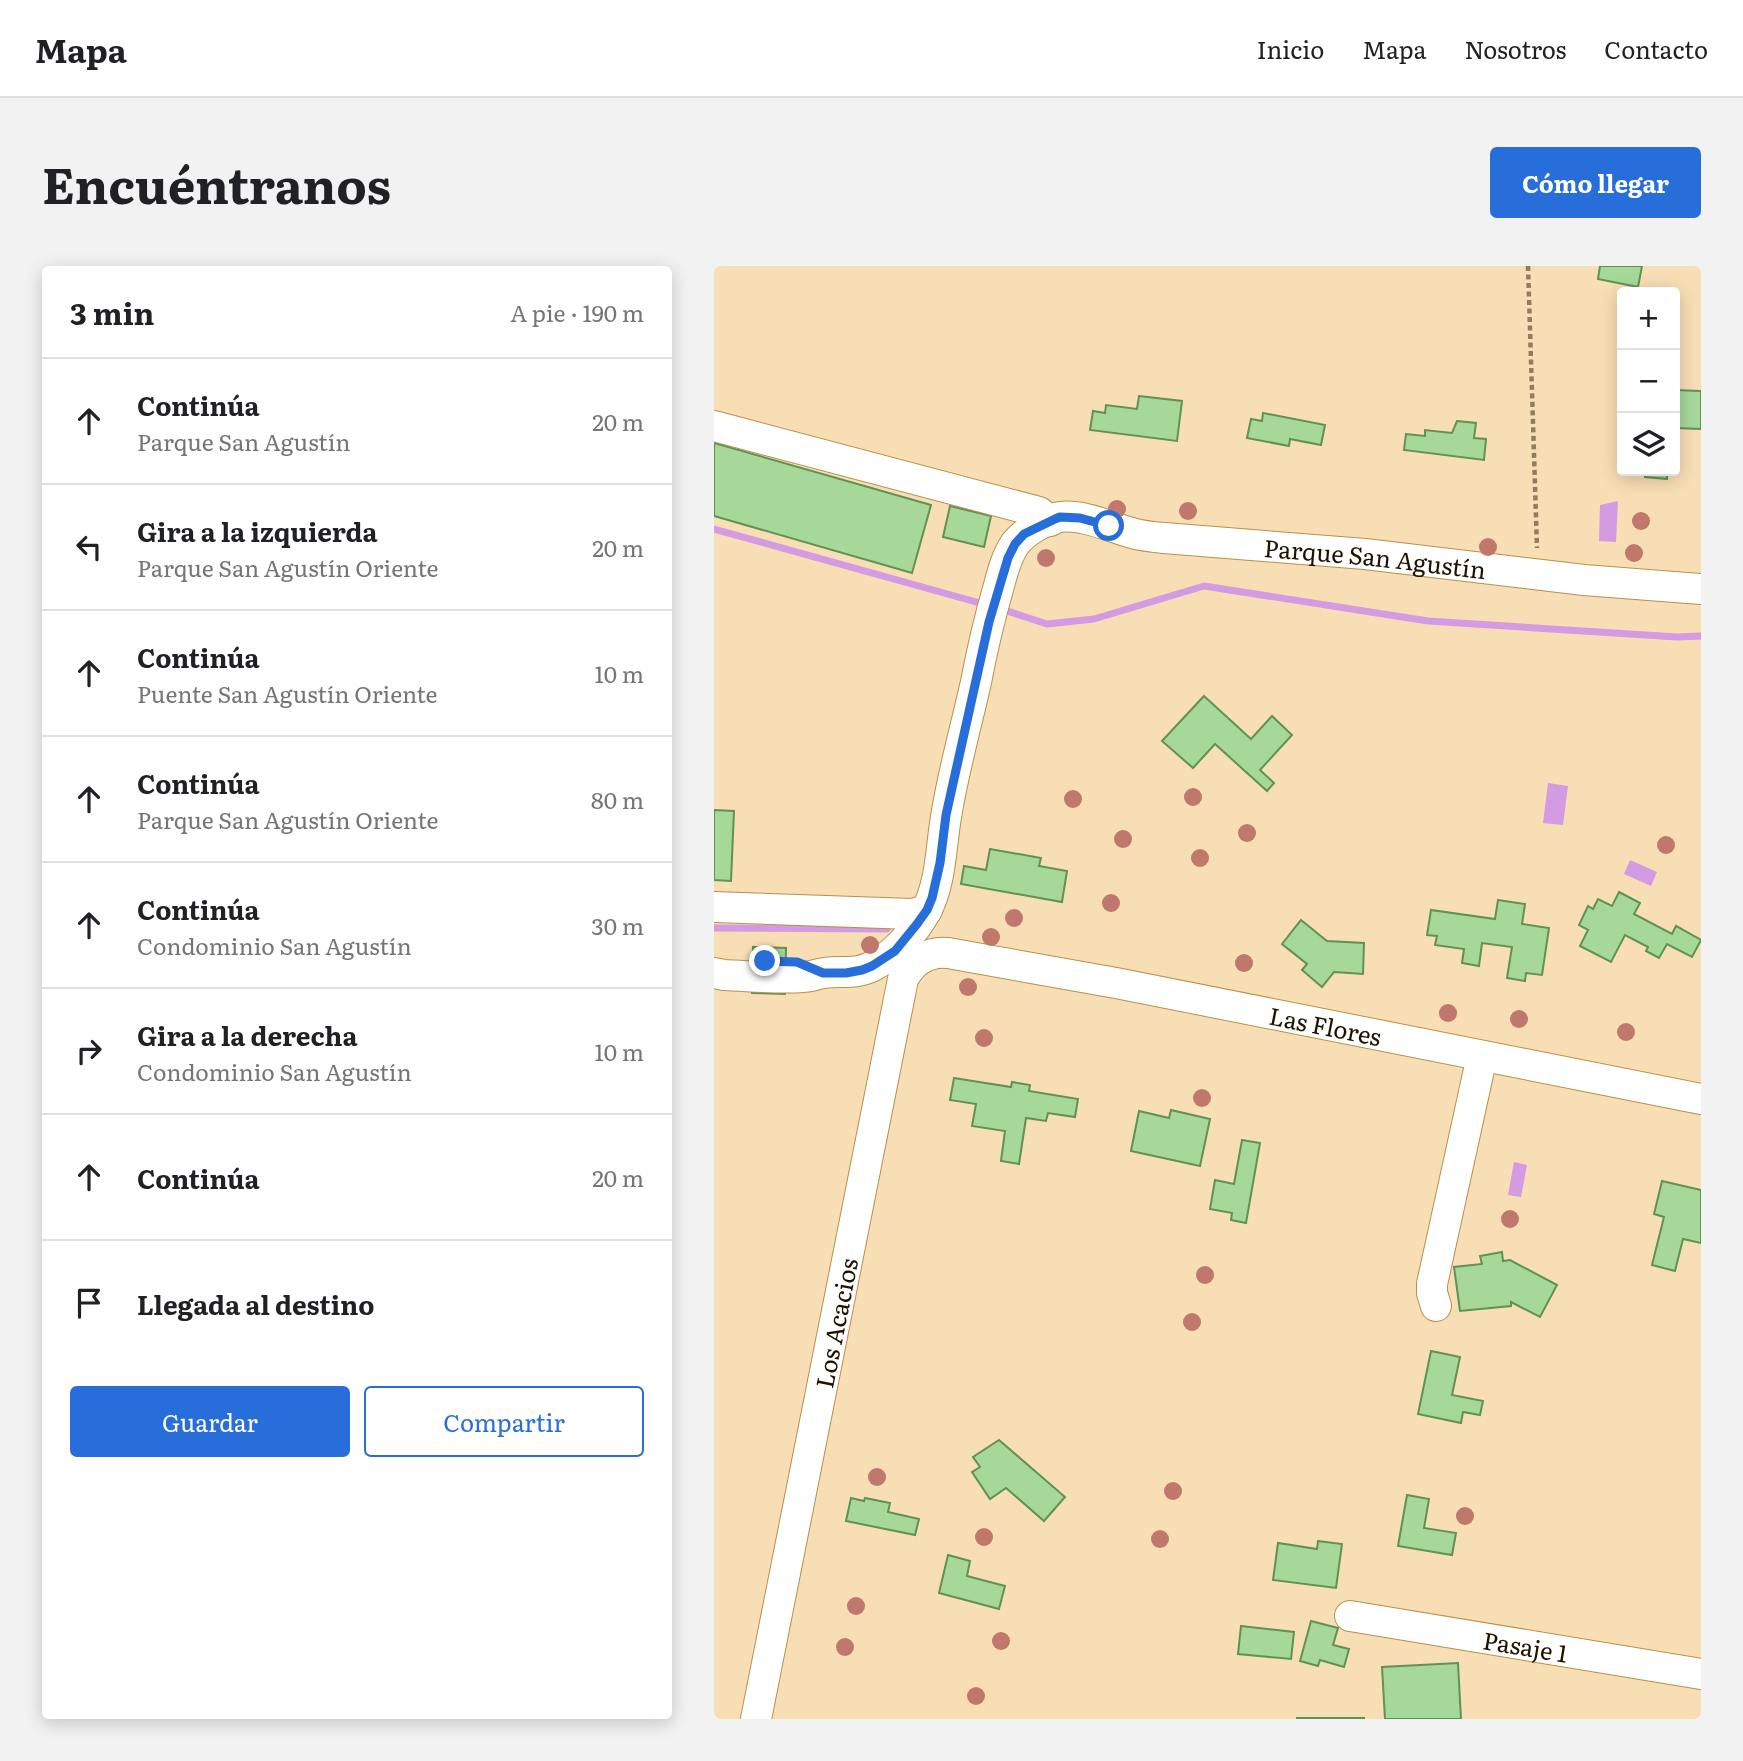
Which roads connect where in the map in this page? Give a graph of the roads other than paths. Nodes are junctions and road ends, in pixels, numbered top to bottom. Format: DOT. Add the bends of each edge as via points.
graph roads {
  1 [pos="714,426"];
  2 [pos="1050,521"];
  3 [pos="1701,589"];
  4 [pos="714,907"];
  5 [pos="927,910"];
  6 [pos="948,953"];
  7 [pos="714,960"];
  8 [pos="714,973"];
  9 [pos="823,973"];
  10 [pos="1482,1056"];
  11 [pos="1701,1100"];
  12 [pos="1436,1306"];
  13 [pos="1350,1616"];
  14 [pos="1701,1674"];
  15 [pos="756,1719"];
  1 -- 2 [label="street" via="1039,512"];
  2 -- 3 [label="street, Parque San Agustín" via="1069,517 1154,537"];
  2 -- 5 [label="street" via="1024,534 1002,574"];
  4 -- 5 [label="street" via="912,914"];
  5 -- 9 [label="street" via="895,951 872,966"];
  6 -- 10 [label="street, Las Flores"];
  6 -- 15 [label="street, Los Acacios" via="927,955 903,979"];
  7 -- 9 [label="street" via="797,962"];
  8 -- 9 [label="street" via="797,978"];
  10 -- 11 [label="street, Las Flores"];
  10 -- 12 [label="street" via="1432,1284"];
  13 -- 14 [label="street, Pasaje 1"];
}
